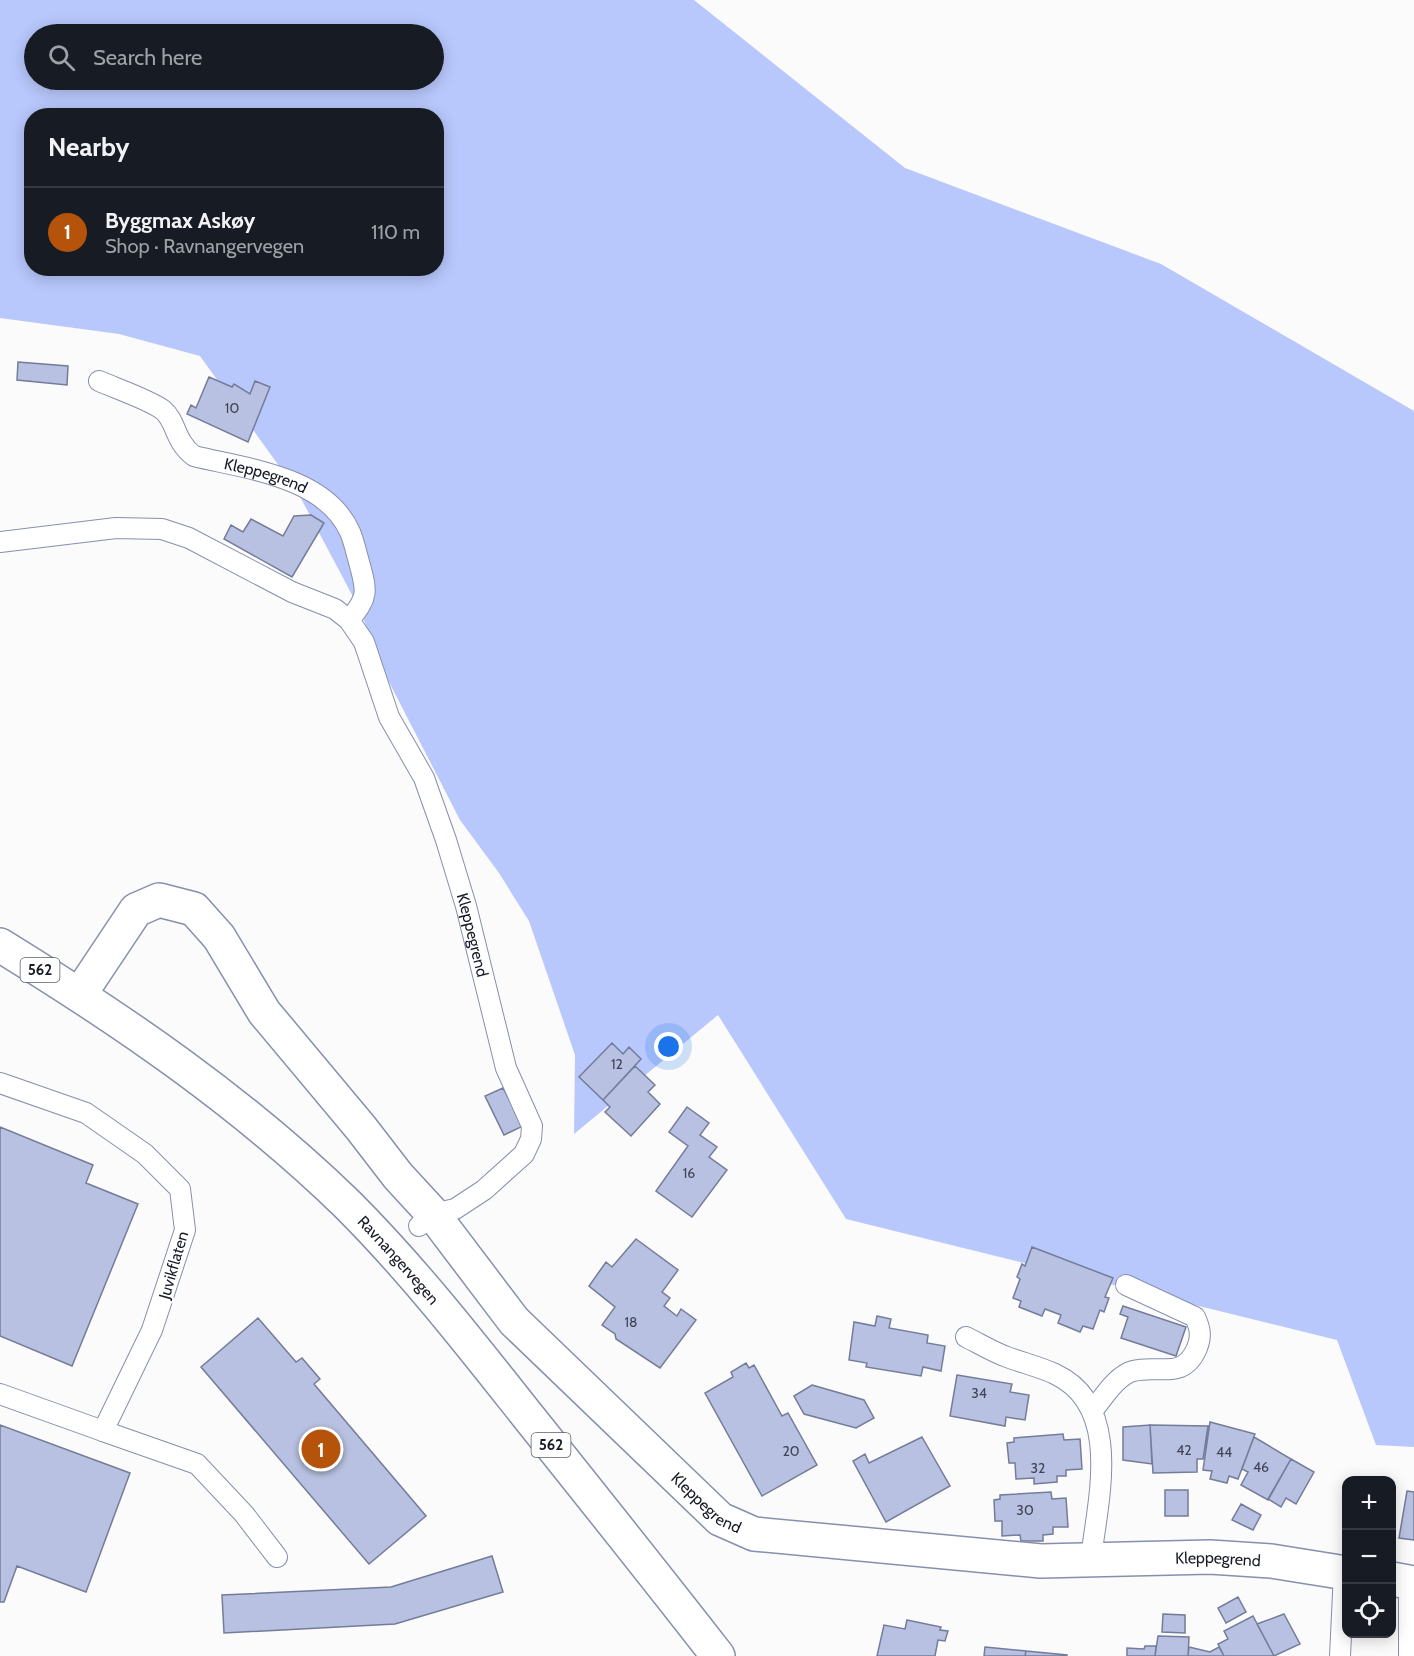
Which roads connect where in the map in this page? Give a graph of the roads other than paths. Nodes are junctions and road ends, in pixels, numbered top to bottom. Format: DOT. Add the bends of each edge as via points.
graph roads {
  1 [pos="99,381"];
  2 [pos="0,542"];
  3 [pos="348,620"];
  4 [pos="0,945"];
  5 [pos="80,994"];
  6 [pos="0,1083"];
  7 [pos="426,1220"];
  8 [pos="1126,1285"];
  9 [pos="966,1337"];
  10 [pos="0,1394"];
  11 [pos="1093,1410"];
  12 [pos="103,1431"];
  13 [pos="276,1557"];
  14 [pos="1091,1558"];
  15 [pos="1342,1573"];
  16 [pos="1405,1582"];
  17 [pos="1344,1584"];
  18 [pos="718,1656"];
  19 [pos="1340,1656"];
  20 [pos="1409,1656"];
  1 -- 3 [label="lane, Kleppegrend" via="163,410 177,439 194,456 288,480 330,504 350,532 365,584 363,604"];
  2 -- 3 [label="lane, Kleppegrend" via="116,528 162,529 189,538 292,592 335,609"];
  3 -- 7 [label="lane, Kleppegrend" via="364,642 389,717 424,778 466,906 506,1068 532,1126 524,1154 484,1190 455,1209"];
  4 -- 5 [label="street, Ravnangervegen / 562"];
  5 -- 7 [label="street, Kleppegrend" via="136,910 159,900 194,909 219,938 264,1012 361,1128"];
  5 -- 18 [label="street, Ravnangervegen / 562" via="190,1069 249,1116 348,1206 478,1352"];
  6 -- 12 [label="lane, Juvikflaten" via="86,1113 145,1154 180,1189 186,1230 153,1330"];
  7 -- 14 [label="street, Kleppegrend" via="514,1320 720,1519 735,1528 754,1534 1041,1561"];
  8 -- 11 [label="lane" via="1195,1317 1201,1329 1199,1343 1192,1361 1178,1368 1131,1371"];
  9 -- 11 [label="lane" via="1057,1374 1084,1395"];
  10 -- 12 [label="lane"];
  11 -- 14 [label="lane" via="1101,1461"];
  12 -- 13 [label="lane" via="197,1464 244,1514"];
  14 -- 15 [label="street, Kleppegrend" via="1210,1557 1270,1561"];
  16 -- 20 [label="lane"];
  17 -- 19 [label="lane, Kleppegrend"];
}
